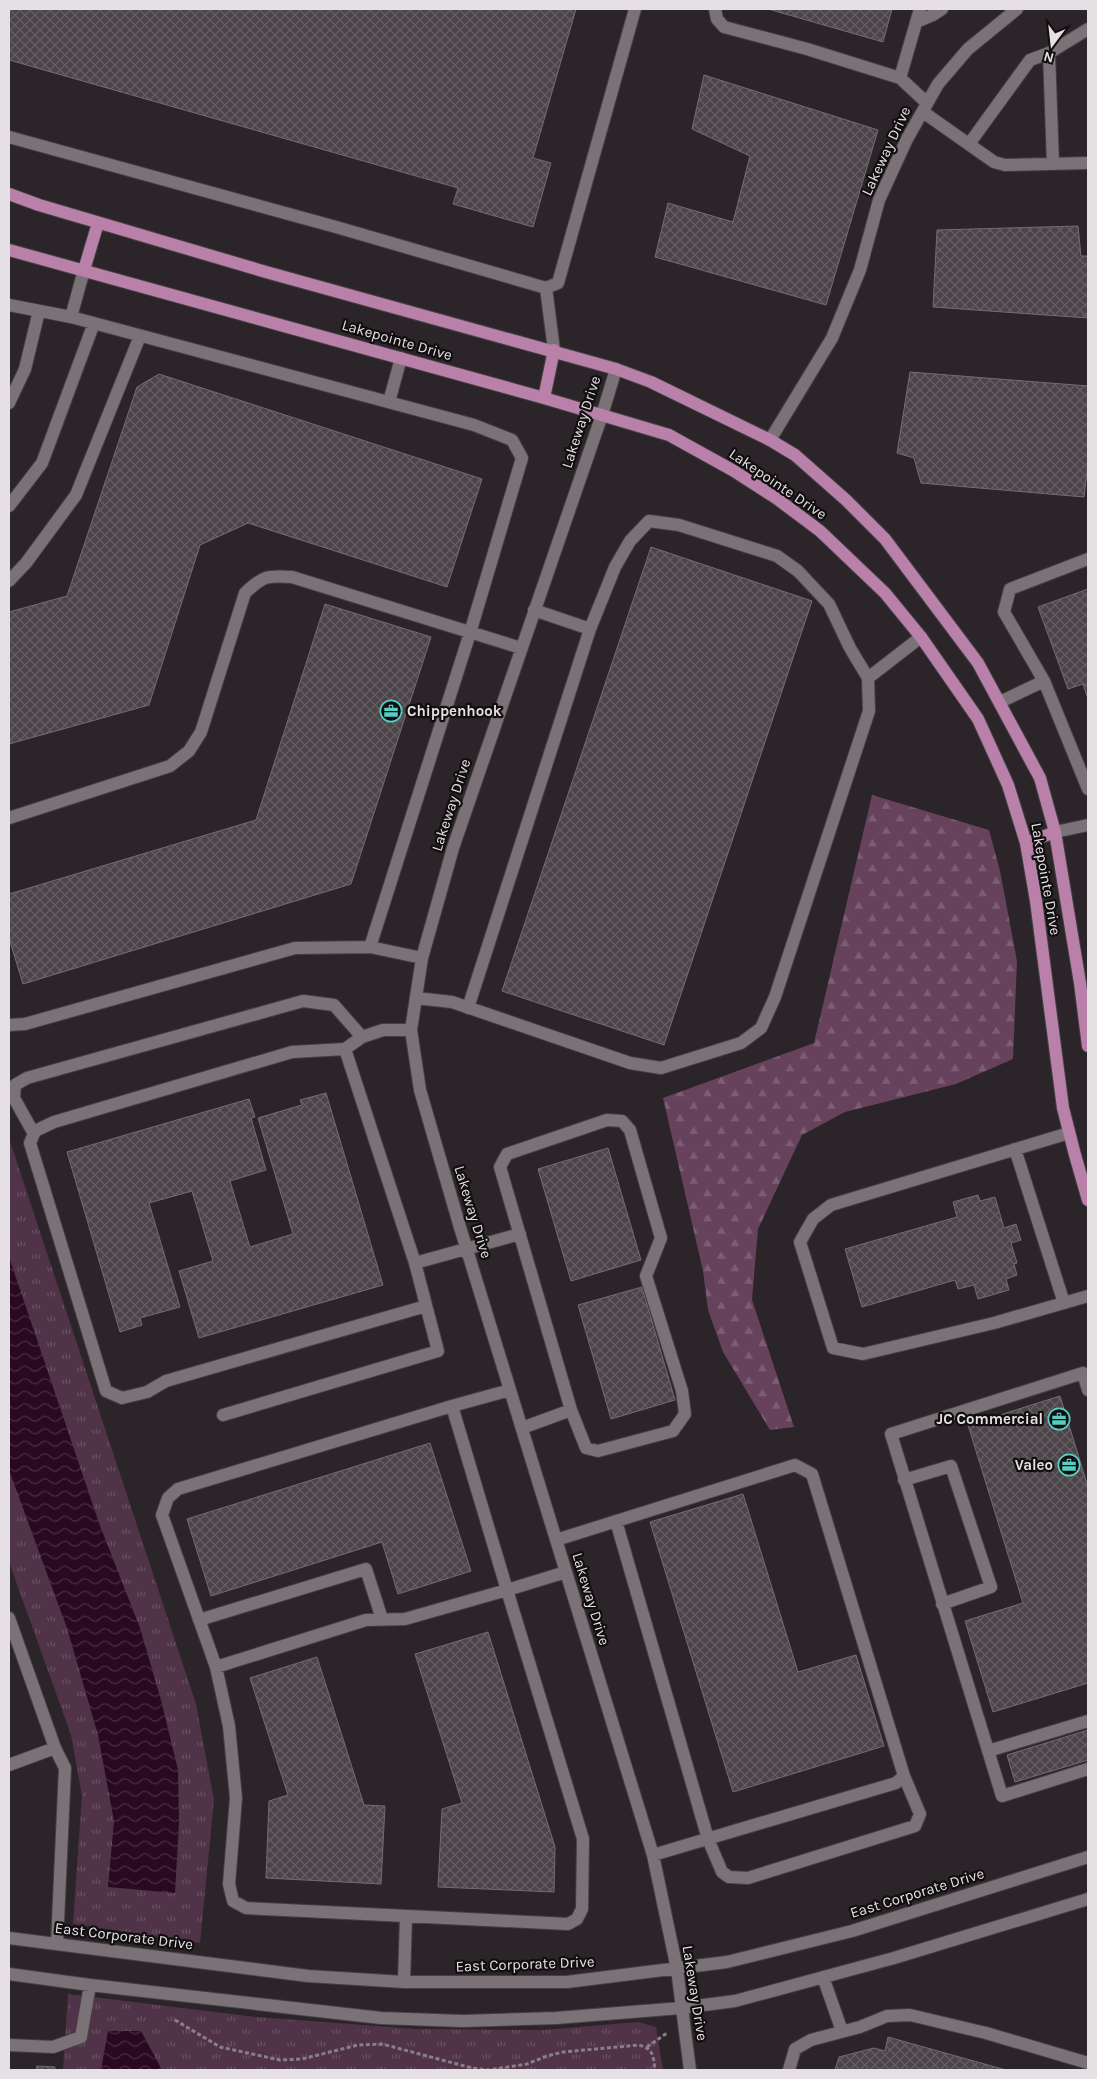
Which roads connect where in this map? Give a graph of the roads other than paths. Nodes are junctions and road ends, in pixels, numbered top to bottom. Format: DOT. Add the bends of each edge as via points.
graph roads {
  1 [pos="636,9"];
  2 [pos="715,9"];
  3 [pos="920,9"];
  4 [pos="942,9"];
  5 [pos="1017,9"];
  6 [pos="916,22"];
  7 [pos="1088,29"];
  8 [pos="1048,53"];
  9 [pos="900,78"];
  10 [pos="925,107"];
  11 [pos="9,137"];
  12 [pos="969,144"];
  13 [pos="1088,163"];
  14 [pos="1054,164"];
  15 [pos="9,194"];
  16 [pos="98,223"];
  17 [pos="9,250"];
  18 [pos="84,270"];
  19 [pos="546,288"];
  20 [pos="9,305"];
  21 [pos="40,311"];
  22 [pos="71,317"];
  23 [pos="94,323"];
  24 [pos="140,336"];
  25 [pos="554,350"];
  26 [pos="401,358"];
  27 [pos="616,369"];
  28 [pos="544,398"];
  29 [pos="389,402"];
  30 [pos="9,403"];
  31 [pos="602,414"];
  32 [pos="770,440"];
  33 [pos="9,506"];
  34 [pos="1088,559"];
  35 [pos="9,581"];
  36 [pos="534,610"];
  37 [pos="590,629"];
  38 [pos="470,632"];
  39 [pos="920,637"];
  40 [pos="521,648"];
  41 [pos="868,678"];
  42 [pos="1044,681"];
  43 [pos="1000,702"];
  44 [pos="1088,789"];
  45 [pos="9,818"];
  46 [pos="1088,824"];
  47 [pos="1054,832"];
  48 [pos="1026,843"];
  49 [pos="370,946"];
  50 [pos="422,958"];
  51 [pos="416,998"];
  52 [pos="468,1008"];
  53 [pos="9,1024"];
  54 [pos="411,1030"];
  55 [pos="362,1037"];
  56 [pos="1088,1046"];
  57 [pos="345,1049"];
  58 [pos="1069,1132"];
  59 [pos="34,1134"];
  60 [pos="1015,1149"];
  61 [pos="1088,1200"];
  62 [pos="520,1234"];
  63 [pos="467,1250"];
  64 [pos="415,1263"];
  65 [pos="1088,1296"];
  66 [pos="1064,1303"];
  67 [pos="426,1306"];
  68 [pos="510,1390"];
  69 [pos="1088,1390"];
  70 [pos="452,1406"];
  71 [pos="570,1410"];
  72 [pos="223,1415"];
  73 [pos="522,1428"];
  74 [pos="904,1480"];
  75 [pos="616,1521"];
  76 [pos="556,1540"];
  77 [pos="566,1572"];
  78 [pos="507,1590"];
  79 [pos="942,1604"];
  80 [pos="9,1618"];
  81 [pos="382,1619"];
  82 [pos="199,1620"];
  83 [pos="216,1667"];
  84 [pos="1088,1721"];
  85 [pos="55,1748"];
  86 [pos="988,1751"];
  87 [pos="9,1765"];
  88 [pos="1088,1769"];
  89 [pos="904,1776"];
  90 [pos="708,1839"];
  91 [pos="653,1856"];
  92 [pos="1088,1856"];
  93 [pos="1088,1899"];
  94 [pos="406,1916"];
  95 [pos="9,1938"];
  96 [pos="57,1943"];
  97 [pos="677,1969"];
  98 [pos="9,1974"];
  99 [pos="823,1977"];
  100 [pos="404,1982"];
  101 [pos="90,1985"];
  102 [pos="681,2008"];
  103 [pos="842,2032"];
  104 [pos="9,2045"];
  105 [pos="1088,2063"];
  106 [pos="690,2070"];
  107 [pos="789,2070"];
  1 -- 19 [label="street" via="558,283"];
  2 -- 9 [label="street" via="717,19 724,27"];
  3 -- 6 [label="street"];
  4 -- 6 [label="street"];
  5 -- 10 [label="street, Lakeway Drive" via="968,49 938,84"];
  6 -- 9 [label="street"];
  7 -- 8 [label="street"];
  8 -- 12 [label="street" via="1030,60"];
  8 -- 14 [label="street"];
  9 -- 10 [label="street"];
  10 -- 12 [label="street"];
  10 -- 32 [label="street, Lakeway Drive" via="879,200 860,270 832,338"];
  11 -- 19 [label="street"];
  12 -- 14 [label="street" via="1005,166"];
  13 -- 14 [label="street"];
  15 -- 16 [label="main road, Lakepointe Drive"];
  16 -- 18 [label="main road"];
  16 -- 25 [label="main road, Lakepointe Drive"];
  17 -- 18 [label="main road, Lakepointe Drive"];
  18 -- 22 [label="street"];
  18 -- 26 [label="main road, Lakepointe Drive"];
  19 -- 25 [label="street"];
  20 -- 21 [label="street"];
  21 -- 22 [label="street"];
  21 -- 30 [label="street" via="25,369"];
  22 -- 23 [label="street"];
  23 -- 24 [label="street"];
  23 -- 33 [label="street" via="42,463"];
  24 -- 29 [label="street"];
  24 -- 35 [label="street" via="76,495"];
  25 -- 27 [label="main road, Lakepointe Drive"];
  25 -- 28 [label="main road"];
  26 -- 28 [label="main road, Lakepointe Drive"];
  26 -- 29 [label="street"];
  27 -- 31 [label="street, Lakeway Drive"];
  27 -- 32 [label="main road, Lakepointe Drive" via="651,382"];
  28 -- 31 [label="main road, Lakepointe Drive"];
  29 -- 38 [label="street" via="474,425 512,440 522,458"];
  31 -- 36 [label="street, Lakeway Drive"];
  31 -- 39 [label="main road, Lakepointe Drive" via="669,435 776,498 820,531 885,593"];
  32 -- 43 [label="main road, Lakepointe Drive" via="802,462 886,539 978,663"];
  34 -- 42 [label="street" via="1010,589 1004,612"];
  36 -- 37 [label="street"];
  36 -- 40 [label="street, Lakeway Drive"];
  37 -- 41 [label="street" via="615,567 630,541 649,521 679,525 777,556 798,571 829,604"];
  37 -- 52 [label="street"];
  38 -- 40 [label="street"];
  38 -- 45 [label="street" via="292,577 260,579 245,594 201,732 189,751 170,766"];
  38 -- 49 [label="street"];
  39 -- 41 [label="street"];
  39 -- 48 [label="main road, Lakepointe Drive" via="978,719 1008,785"];
  40 -- 50 [label="street, Lakeway Drive" via="453,848"];
  41 -- 52 [label="street" via="870,711 775,997 761,1028 741,1043 661,1068 630,1063"];
  42 -- 43 [label="street"];
  42 -- 44 [label="street"];
  43 -- 47 [label="main road, Lakepointe Drive" via="1040,778"];
  46 -- 47 [label="street"];
  47 -- 48 [label="main road"];
  47 -- 56 [label="main road, Lakepointe Drive"];
  48 -- 58 [label="main road, Lakepointe Drive" via="1057,1070"];
  49 -- 50 [label="street"];
  49 -- 53 [label="street" via="295,948 25,1024"];
  50 -- 51 [label="street, Lakeway Drive"];
  51 -- 52 [label="street" via="452,1002"];
  51 -- 54 [label="street, Lakeway Drive"];
  54 -- 55 [label="street" via="383,1030"];
  54 -- 63 [label="street, Lakeway Drive" via="420,1090"];
  55 -- 57 [label="street"];
  55 -- 59 [label="street" via="334,1004 303,1001 27,1078 15,1085 14,1098"];
  57 -- 59 [label="street" via="292,1052 54,1122"];
  57 -- 64 [label="street"];
  58 -- 60 [label="street"];
  58 -- 61 [label="main road, Lakepointe Drive"];
  59 -- 67 [label="street" via="30,1143 106,1391 122,1398 147,1392 166,1381"];
  60 -- 66 [label="street"];
  60 -- 66 [label="street" via="831,1205 813,1219 800,1242 833,1348 863,1354"];
  62 -- 63 [label="street"];
  62 -- 71 [label="street"];
  62 -- 71 [label="street" via="500,1167 507,1154 607,1120 622,1121 630,1130 660,1238 646,1276 682,1391 685,1414 673,1431 598,1451 586,1448"];
  63 -- 64 [label="street"];
  63 -- 68 [label="street, Lakeway Drive"];
  64 -- 67 [label="street"];
  65 -- 66 [label="street"];
  67 -- 72 [label="street" via="438,1351"];
  68 -- 70 [label="street"];
  68 -- 73 [label="street, Lakeway Drive"];
  69 -- 74 [label="street" via="1083,1373 891,1434"];
  70 -- 78 [label="street"];
  70 -- 82 [label="street" via="178,1489 168,1498 162,1515"];
  71 -- 73 [label="street"];
  73 -- 76 [label="street, Lakeway Drive"];
  74 -- 79 [label="street"];
  74 -- 79 [label="street" via="951,1466 991,1588"];
  75 -- 76 [label="street"];
  75 -- 89 [label="street" via="795,1465 812,1474"];
  75 -- 90 [label="street"];
  76 -- 77 [label="street, Lakeway Drive"];
  77 -- 78 [label="street"];
  77 -- 91 [label="street, Lakeway Drive"];
  78 -- 81 [label="street" via="405,1619"];
  78 -- 94 [label="street" via="583,1838 582,1909 577,1919 568,1924"];
  79 -- 86 [label="street"];
  80 -- 85 [label="street"];
  81 -- 82 [label="street" via="366,1570"];
  81 -- 83 [label="street" via="366,1620"];
  82 -- 83 [label="street"];
  83 -- 94 [label="street" via="229,1726 236,1798 229,1884 233,1901 246,1908"];
  84 -- 86 [label="street"];
  85 -- 87 [label="street"];
  85 -- 96 [label="street" via="65,1768"];
  86 -- 88 [label="street" via="1002,1796"];
  89 -- 90 [label="street" via="896,1783"];
  89 -- 90 [label="street" via="920,1814 915,1826 748,1878 729,1878 722,1872"];
  90 -- 91 [label="street"];
  91 -- 97 [label="street, Lakeway Drive"];
  92 -- 97 [label="street, East Corporate Drive" via="852,1930 726,1962"];
  93 -- 99 [label="street"];
  94 -- 100 [label="street"];
  95 -- 96 [label="street, East Corporate Drive"];
  96 -- 100 [label="street, East Corporate Drive" via="308,1976"];
  97 -- 100 [label="street, East Corporate Drive" via="567,1982"];
  97 -- 102 [label="street, Lakeway Drive"];
  98 -- 101 [label="street"];
  99 -- 102 [label="street" via="735,2001"];
  99 -- 103 [label="street"];
  101 -- 102 [label="street" via="326,2013 462,2021"];
  101 -- 104 [label="street" via="81,2037 54,2047"];
  102 -- 106 [label="street, Lakeway Drive"];
  103 -- 105 [label="street" via="887,2016 910,2015 986,2032"];
  103 -- 107 [label="street" via="811,2040 794,2049"];
}
